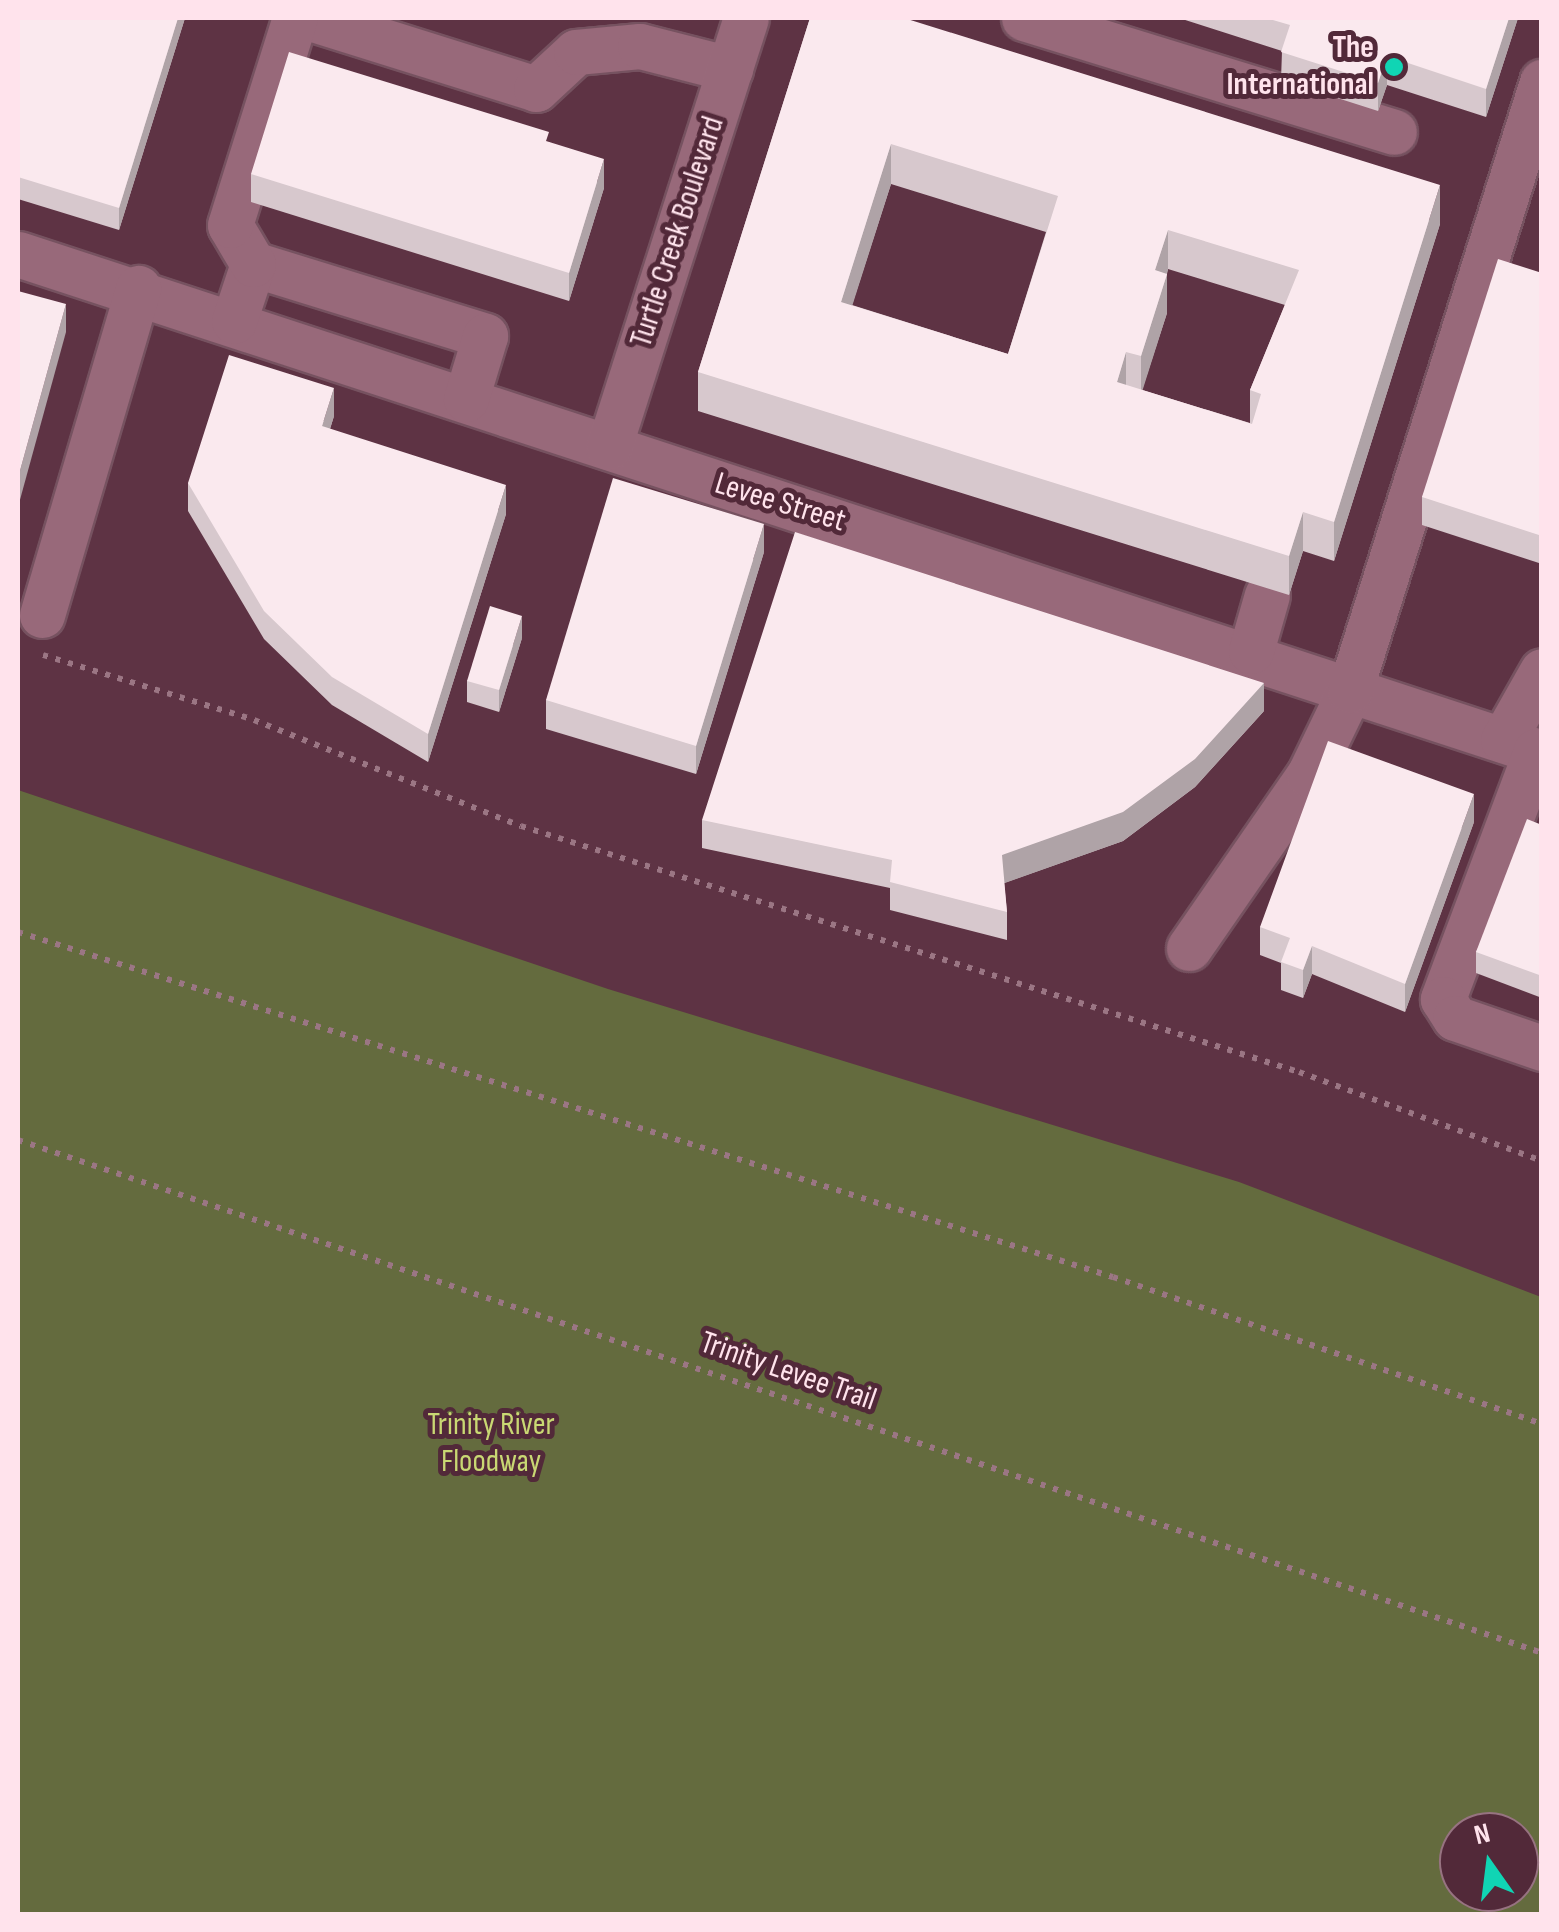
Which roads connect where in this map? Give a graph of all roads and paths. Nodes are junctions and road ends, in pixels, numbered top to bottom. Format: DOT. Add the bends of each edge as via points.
graph roads {
  1 [pos="296,18"];
  2 [pos="310,18"];
  3 [pos="746,18"];
  4 [pos="1024,18"];
  5 [pos="1212,28"];
  6 [pos="730,69"];
  7 [pos="1199,72"];
  8 [pos="1542,82"];
  9 [pos="1394,132"];
  10 [pos="18,254"];
  11 [pos="253,264"];
  12 [pos="138,288"];
  13 [pos="234,320"];
  14 [pos="466,399"];
  15 [pos="609,447"];
  16 [pos="1267,596"];
  17 [pos="37,634"];
  18 [pos="1251,651"];
  19 [pos="1542,671"];
  20 [pos="1350,690"];
  21 [pos="1527,748"];
  22 [pos="18,932"];
  23 [pos="1189,948"];
  24 [pos="1542,1048"];
  25 [pos="18,1140"];
  26 [pos="1542,1161"];
  27 [pos="1542,1424"];
  28 [pos="1542,1653"];
  1 -- 11 [label="street" via="230,226"];
  2 -- 6 [label="street" via="536,89 576,52 640,46"];
  3 -- 6 [label="street, Turtle Creek Boulevard"];
  4 -- 7 [label="street"];
  5 -- 7 [label="street"];
  6 -- 15 [label="street, Turtle Creek Boulevard"];
  7 -- 9 [label="street"];
  8 -- 20 [label="street"];
  10 -- 12 [label="street, Levee Street"];
  11 -- 13 [label="street"];
  11 -- 14 [label="street" via="484,336"];
  12 -- 13 [label="street, Levee Street"];
  12 -- 17 [label="street"];
  13 -- 14 [label="street, Levee Street"];
  14 -- 15 [label="street, Levee Street"];
  15 -- 18 [label="street, Levee Street"];
  16 -- 18 [label="street"];
  17 -- 26 [label="path" via="521,826 1299,1072"];
  18 -- 20 [label="street, Levee Street"];
  19 -- 21 [label="street"];
  20 -- 21 [label="street, Levee Street"];
  20 -- 23 [label="street" via="1310,775"];
  21 -- 24 [label="street" via="1443,999 1455,1018"];
  22 -- 27 [label="path" via="1113,1277"];
  25 -- 28 [label="path, Trinity Levee Trail"];
}
